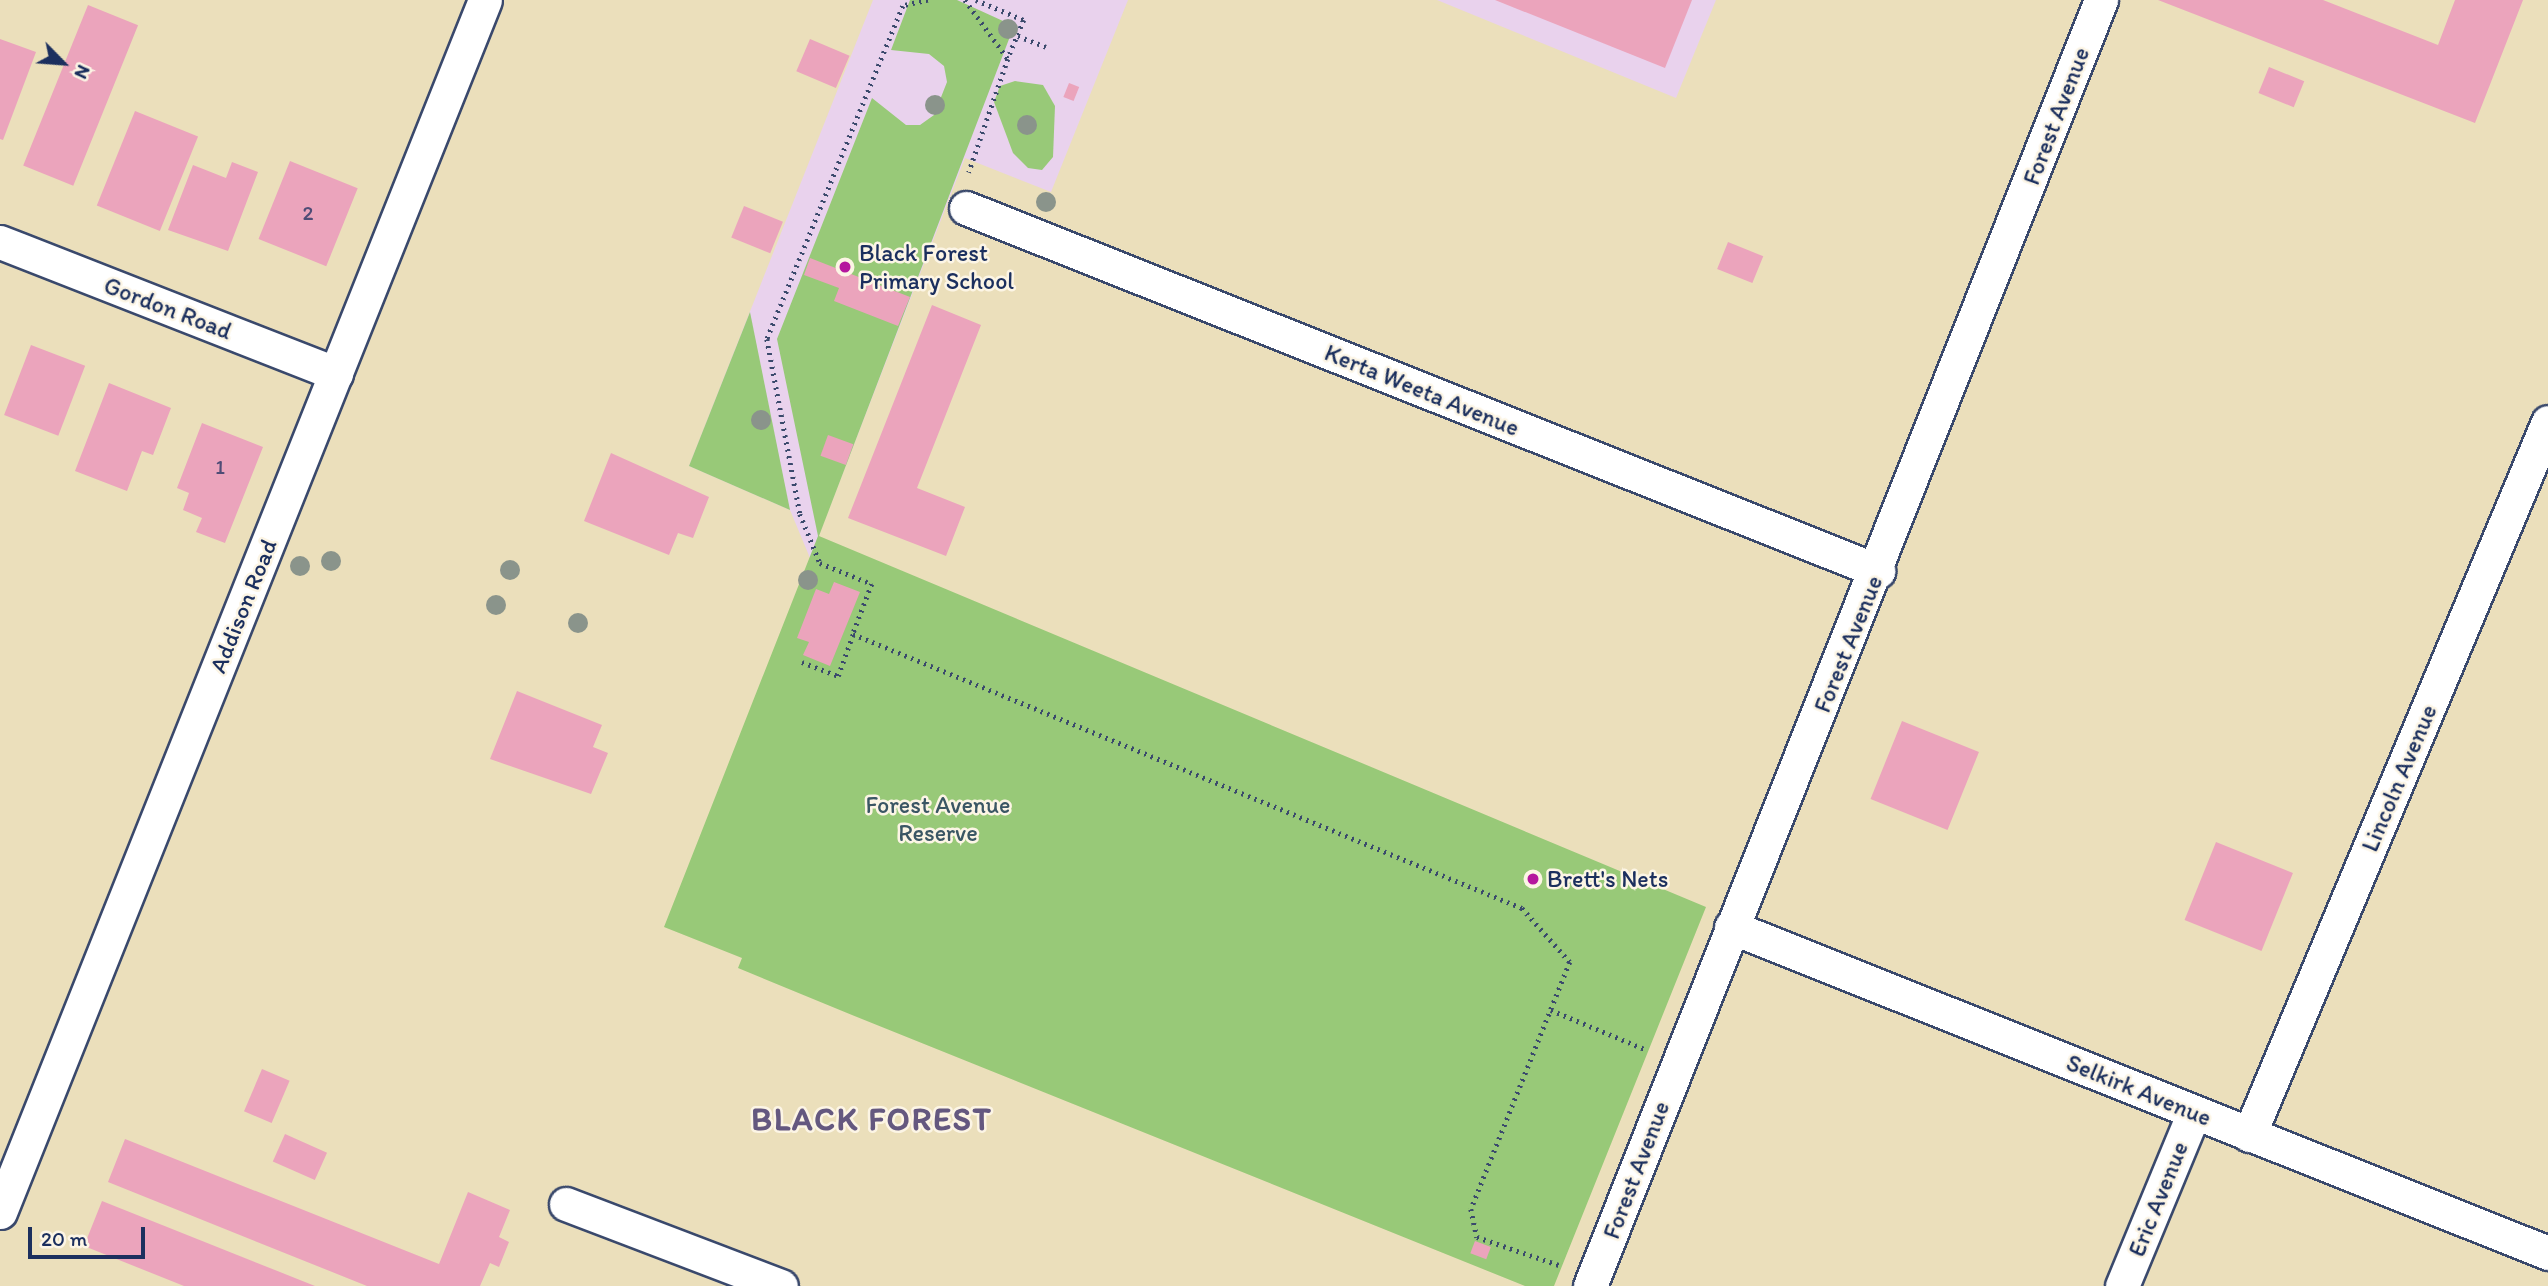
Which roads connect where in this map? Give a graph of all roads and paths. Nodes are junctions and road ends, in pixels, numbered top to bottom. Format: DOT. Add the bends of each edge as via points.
graph roads {
  1 [pos="485,0"];
  2 [pos="927,0"];
  3 [pos="965,0"];
  4 [pos="976,0"];
  5 [pos="2101,0"];
  6 [pos="1018,36"];
  7 [pos="1046,47"];
  8 [pos="1008,59"];
  9 [pos="970,160"];
  10 [pos="966,208"];
  11 [pos="0,242"];
  12 [pos="336,374"];
  13 [pos="2548,422"];
  14 [pos="1878,571"];
  15 [pos="853,634"];
  16 [pos="803,662"];
  17 [pos="1731,927"];
  18 [pos="1550,1010"];
  19 [pos="1649,1050"];
  20 [pos="2194,1112"];
  21 [pos="2249,1135"];
  22 [pos="566,1204"];
  23 [pos="0,1212"];
  24 [pos="2548,1254"];
  25 [pos="1562,1266"];
  26 [pos="781,1286"];
  27 [pos="1590,1286"];
  28 [pos="2122,1286"];
  1 -- 12 [label="street, Addison Road"];
  2 -- 15 [label="path" via="902,6 767,339 800,514 820,563 872,584"];
  3 -- 8 [label="path"];
  4 -- 6 [label="path" via="1024,20"];
  5 -- 14 [label="street, Forest Avenue"];
  6 -- 7 [label="path"];
  6 -- 8 [label="path"];
  8 -- 9 [label="path"];
  10 -- 14 [label="street, Kerta Weeta Avenue"];
  11 -- 12 [label="street, Gordon Road"];
  12 -- 23 [label="street, Addison Road"];
  13 -- 21 [label="street, Lincoln Avenue"];
  14 -- 17 [label="street, Forest Avenue"];
  15 -- 16 [label="path" via="838,676"];
  15 -- 18 [label="path" via="1522,908 1570,962"];
  17 -- 20 [label="street, Selkirk Avenue"];
  17 -- 27 [label="street, Forest Avenue"];
  18 -- 19 [label="path"];
  18 -- 25 [label="path" via="1471,1209 1478,1237"];
  20 -- 21 [label="street, Selkirk Avenue"];
  20 -- 28 [label="street, Eric Avenue"];
  21 -- 24 [label="street, Selkirk Avenue"];
  22 -- 26 [label="street"];
}
